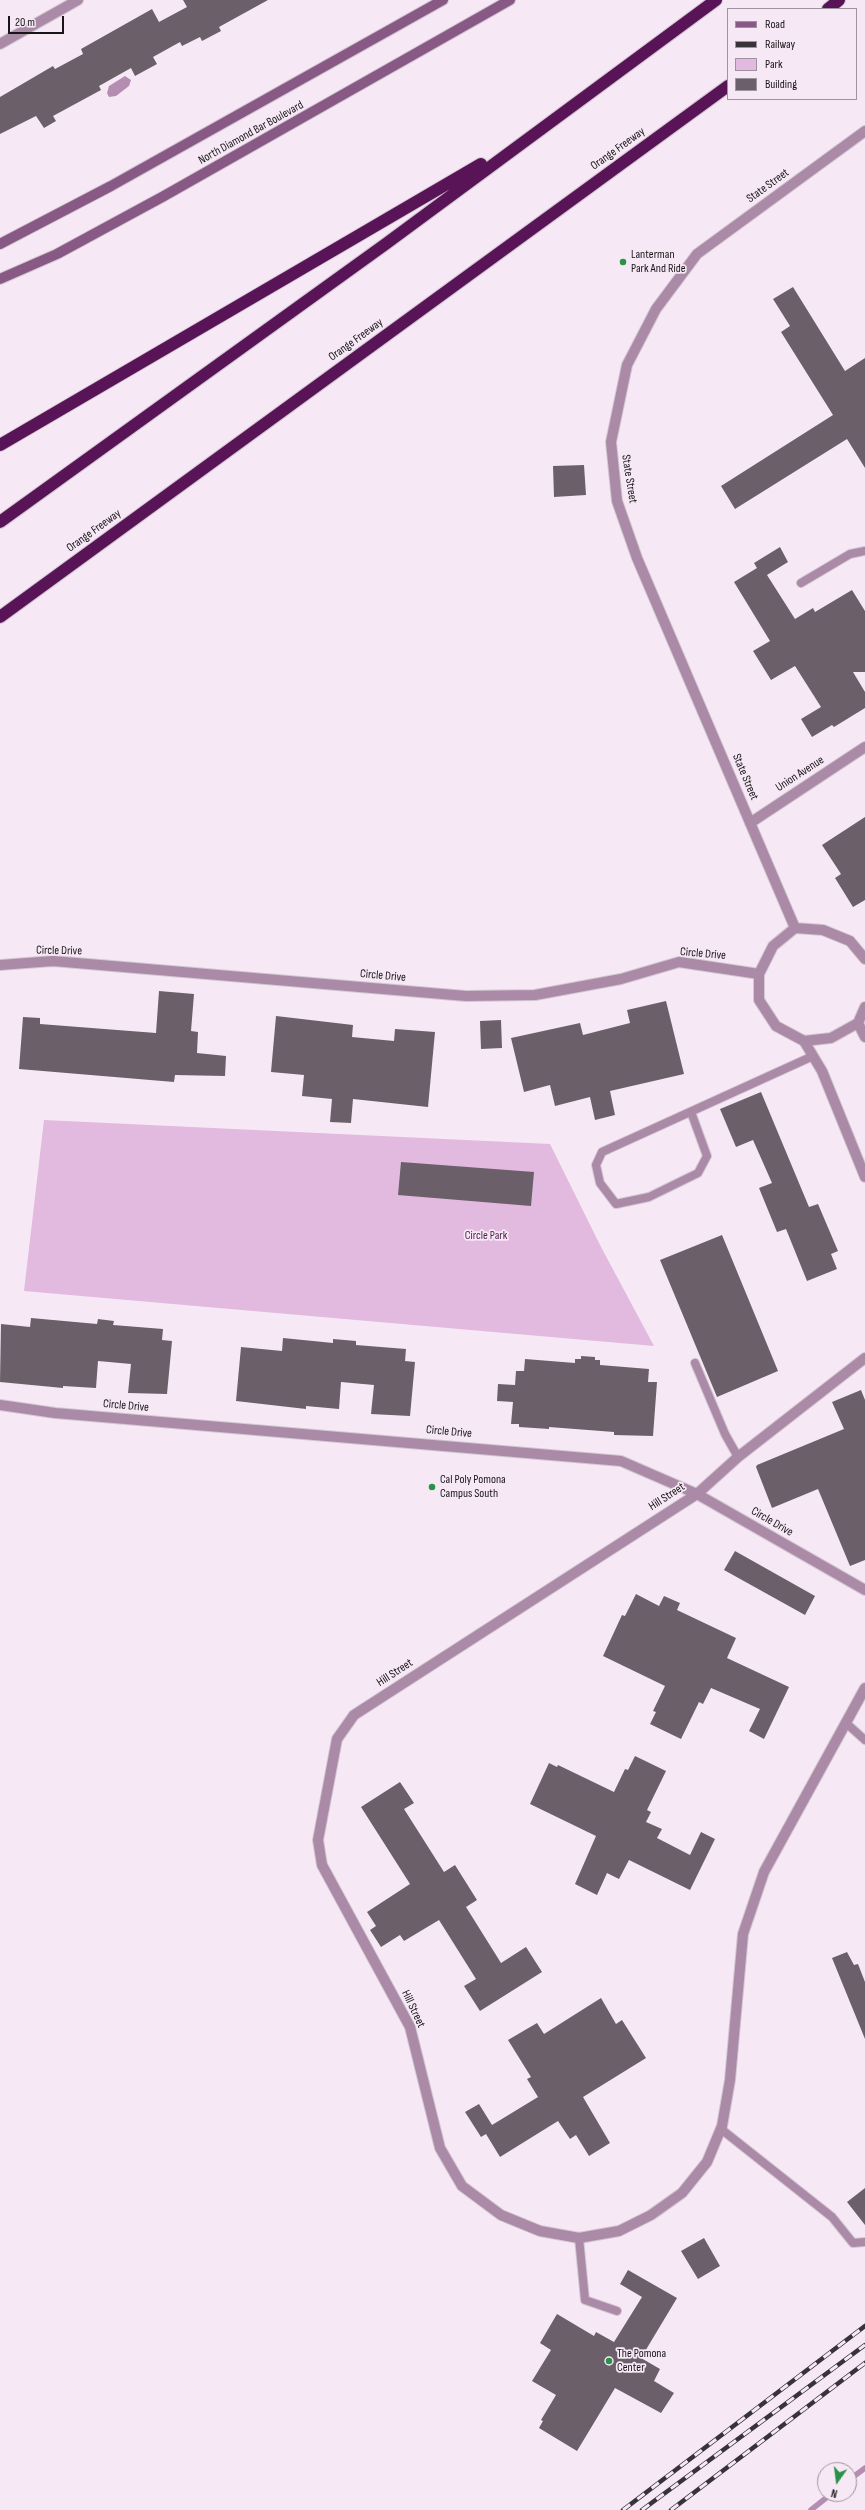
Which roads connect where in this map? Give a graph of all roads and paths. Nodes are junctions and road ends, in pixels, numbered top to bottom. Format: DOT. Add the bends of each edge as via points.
graph roads {
  1 [pos="78,0"];
  2 [pos="443,0"];
  3 [pos="510,0"];
  4 [pos="716,0"];
  5 [pos="839,0"];
  6 [pos="829,8"];
  7 [pos="0,44"];
  8 [pos="727,87"];
  9 [pos="865,131"];
  10 [pos="532,134"];
  11 [pos="0,244"];
  12 [pos="0,279"];
  13 [pos="0,445"];
  14 [pos="0,522"];
  15 [pos="865,551"];
  16 [pos="801,583"];
  17 [pos="0,617"];
  18 [pos="865,747"];
  19 [pos="750,823"];
  20 [pos="795,928"];
  21 [pos="865,959"];
  22 [pos="0,965"];
  23 [pos="759,974"];
  24 [pos="865,1006"];
  25 [pos="858,1023"];
  26 [pos="864,1034"];
  27 [pos="804,1041"];
  28 [pos="813,1056"];
  29 [pos="691,1112"];
  30 [pos="865,1177"];
  31 [pos="865,1358"];
  32 [pos="696,1363"];
  33 [pos="0,1405"];
  34 [pos="738,1458"];
  35 [pos="696,1494"];
  36 [pos="865,1590"];
  37 [pos="865,1688"];
  38 [pos="846,1723"];
  39 [pos="865,1740"];
  40 [pos="721,2129"];
  41 [pos="579,2238"];
  42 [pos="865,2242"];
  43 [pos="616,2311"];
  1 -- 7 [label="street"];
  2 -- 11 [label="main road, North Diamond Bar Boulevard" via="111,186"];
  3 -- 12 [label="main road, North Diamond Bar Boulevard" via="164,196 57,254"];
  4 -- 10 [label="highway" via="610,80"];
  5 -- 6 [label="highway"];
  8 -- 17 [label="highway, Orange Freeway"];
  9 -- 19 [label="street, State Street" via="697,254 656,309 627,366 611,442 618,501 638,558"];
  10 -- 13 [label="highway"];
  10 -- 14 [label="highway" via="386,243"];
  15 -- 16 [label="lane" via="850,554"];
  18 -- 19 [label="street, Union Avenue"];
  19 -- 20 [label="street, State Street"];
  20 -- 21 [label="street" via="823,930 850,941"];
  20 -- 23 [label="street" via="773,946"];
  22 -- 23 [label="street, Circle Drive" via="53,962 466,996 534,994 621,979 679,962"];
  23 -- 27 [label="street" via="760,1000 776,1026"];
  24 -- 25 [label="street"];
  25 -- 26 [label="street"];
  25 -- 27 [label="street" via="831,1038"];
  27 -- 28 [label="street"];
  28 -- 29 [label="lane"];
  28 -- 30 [label="street" via="822,1071"];
  29 -- 29 [label="lane" via="602,1152 596,1165 600,1184 616,1204 649,1197 698,1173 707,1156"];
  31 -- 34 [label="street, Hill Street"];
  32 -- 34 [label="lane" via="725,1434"];
  33 -- 35 [label="street, Circle Drive" via="55,1413 621,1461"];
  34 -- 35 [label="street, Hill Street"];
  35 -- 36 [label="street, Circle Drive"];
  35 -- 41 [label="street, Hill Street" via="354,1714 337,1739 318,1840 322,1865 410,2027 440,2148 462,2186 501,2215 540,2231"];
  37 -- 38 [label="street"];
  38 -- 39 [label="lane"];
  38 -- 40 [label="street" via="764,1872 743,1934 730,2080"];
  40 -- 41 [label="street" via="707,2162 682,2193 651,2215 618,2231"];
  40 -- 42 [label="lane" via="832,2217 853,2243"];
  41 -- 43 [label="lane" via="585,2300"];
}
